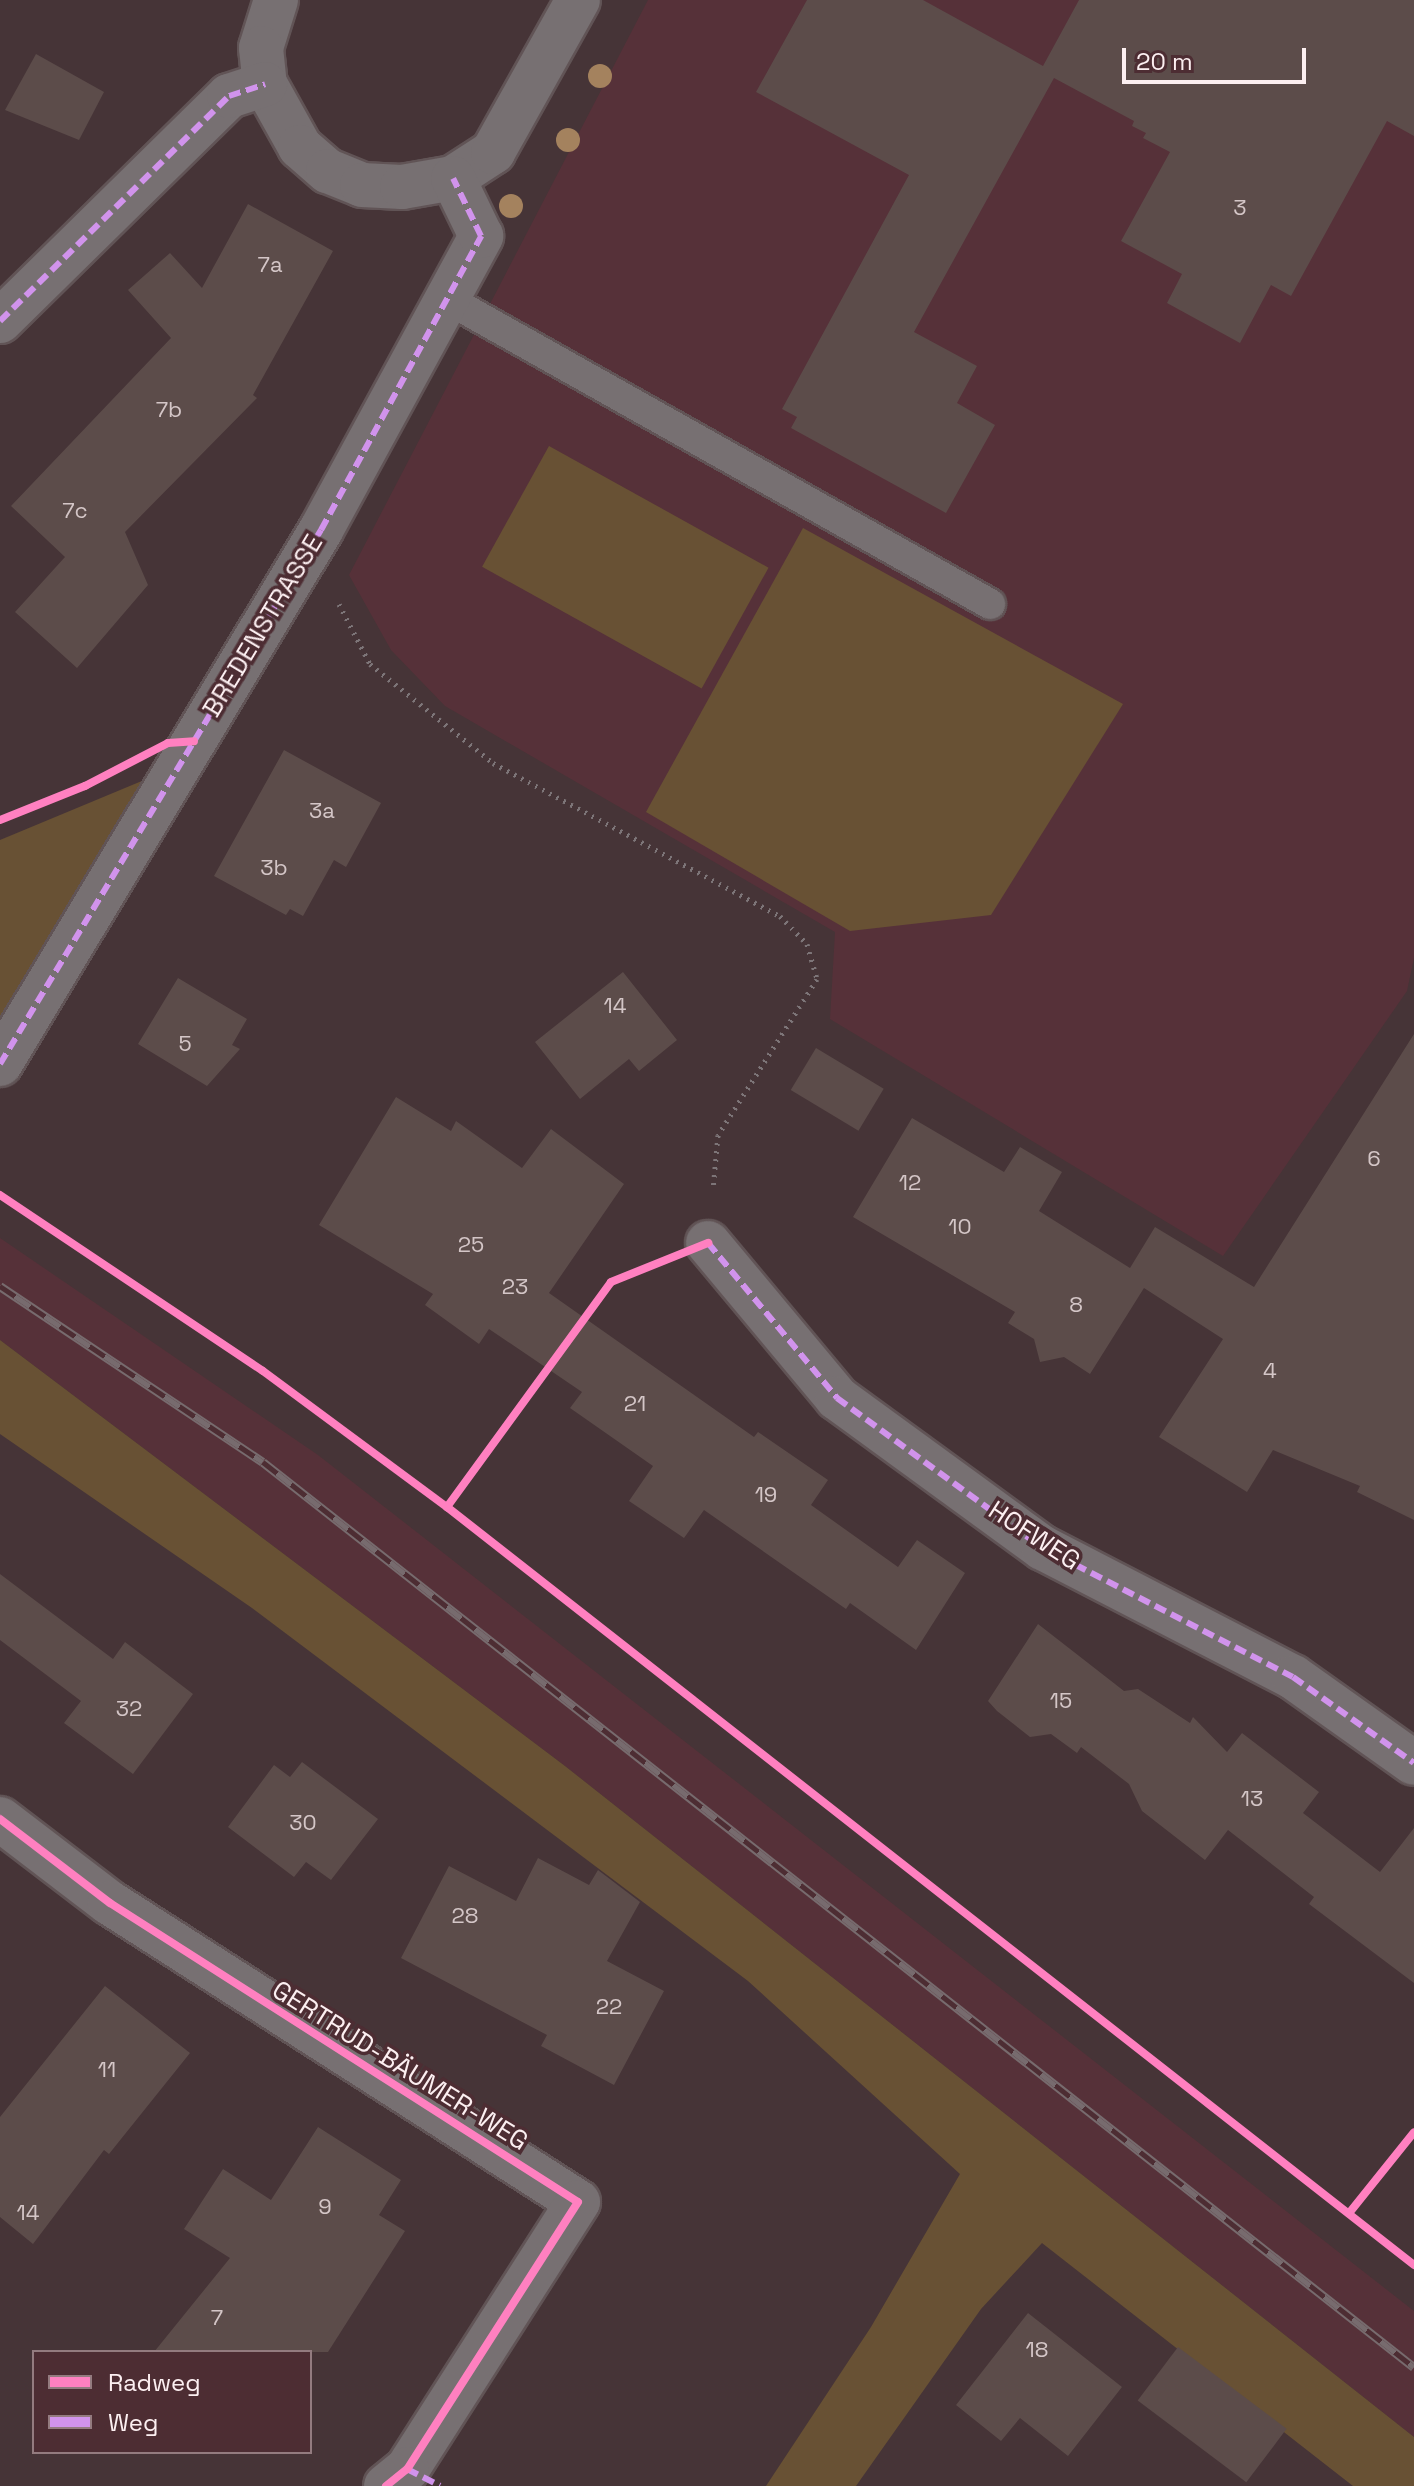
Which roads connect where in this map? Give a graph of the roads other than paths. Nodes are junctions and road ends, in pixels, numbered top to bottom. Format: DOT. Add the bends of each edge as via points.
graph roads {
  1 [pos="276,0"];
  2 [pos="578,0"];
  3 [pos="265,84"];
  4 [pos="453,178"];
  5 [pos="447,299"];
  6 [pos="0,321"];
  7 [pos="990,604"];
  8 [pos="0,1064"];
  9 [pos="708,1243"];
  10 [pos="1414,1763"];
  11 [pos="0,1819"];
  12 [pos="386,2486"];
  1 -- 3 [label="street" via="261,48"];
  2 -- 4 [label="street" via="493,152"];
  3 -- 4 [label="street" via="300,147 328,171 362,185 402,187"];
  3 -- 6 [label="street" via="229,96"];
  4 -- 5 [label="street, BREDENSTRASSE" via="481,236"];
  5 -- 7 [label="lane"];
  5 -- 8 [label="street, BREDENSTRASSE" via="321,530"];
  9 -- 10 [label="street, HOFWEG" via="837,1398 1043,1548 1293,1677"];
  11 -- 12 [label="street, GERTRUD-BÄUMER-WEG" via="110,1903 578,2202 407,2469"];
}
